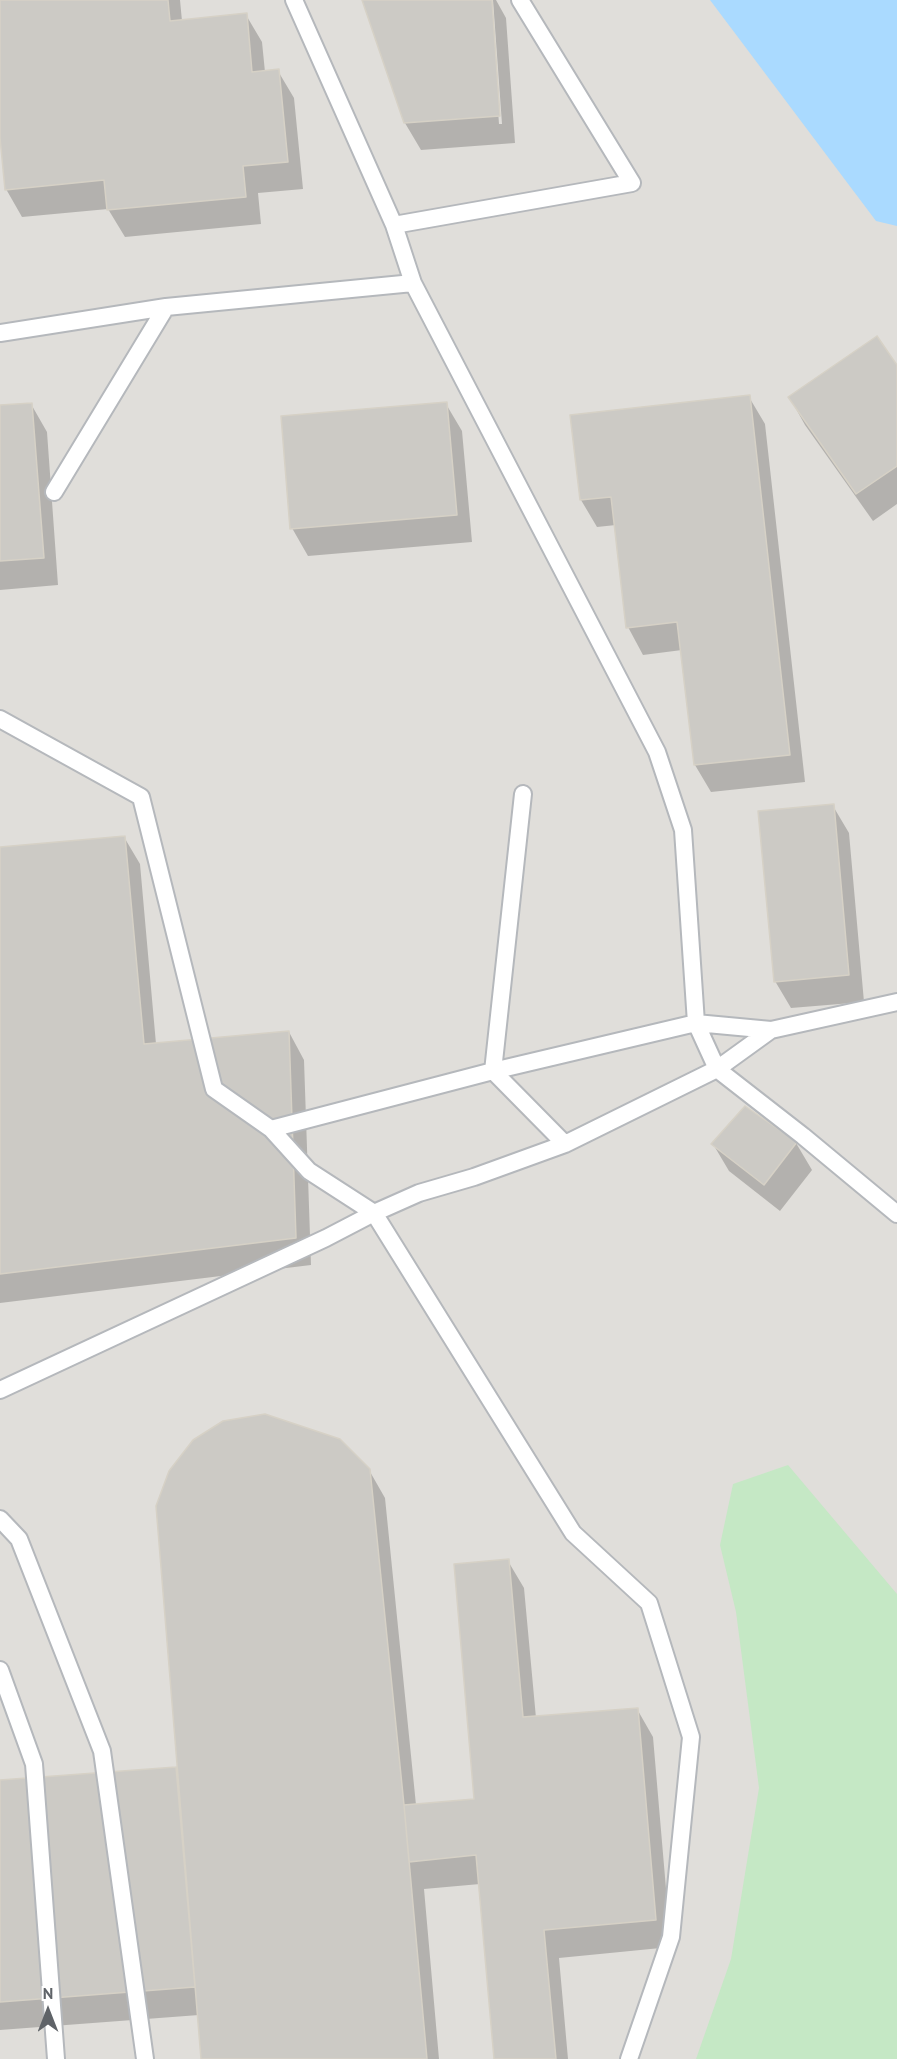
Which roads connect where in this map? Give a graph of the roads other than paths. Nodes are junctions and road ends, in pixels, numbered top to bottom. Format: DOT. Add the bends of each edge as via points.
graph roads {
  1 [pos="294,0"];
  2 [pos="520,0"];
  3 [pos="394,225"];
  4 [pos="413,283"];
  5 [pos="166,307"];
  6 [pos="0,333"];
  7 [pos="54,492"];
  8 [pos="0,719"];
  9 [pos="523,794"];
  10 [pos="897,1002"];
  11 [pos="696,1023"];
  12 [pos="771,1030"];
  13 [pos="717,1069"];
  14 [pos="493,1071"];
  15 [pos="271,1129"];
  16 [pos="566,1144"];
  17 [pos="374,1214"];
  18 [pos="897,1214"];
  19 [pos="0,1390"];
  20 [pos="0,1519"];
  21 [pos="0,1670"];
  22 [pos="56,2059"];
  23 [pos="145,2059"];
  24 [pos="628,2059"];
  1 -- 3 [label="lane"];
  2 -- 3 [label="lane" via="632,183"];
  3 -- 4 [label="lane"];
  4 -- 5 [label="lane"];
  4 -- 11 [label="lane" via="657,752 683,830"];
  5 -- 6 [label="lane"];
  5 -- 7 [label="lane"];
  8 -- 15 [label="lane" via="141,797 214,1089"];
  9 -- 14 [label="lane"];
  10 -- 12 [label="lane"];
  11 -- 12 [label="lane"];
  11 -- 13 [label="lane"];
  11 -- 14 [label="lane"];
  12 -- 13 [label="lane"];
  13 -- 16 [label="lane"];
  13 -- 18 [label="lane"];
  14 -- 15 [label="lane"];
  14 -- 16 [label="lane"];
  15 -- 17 [label="lane" via="309,1171"];
  16 -- 17 [label="lane" via="418,1193"];
  17 -- 19 [label="lane"];
  17 -- 24 [label="lane" via="573,1533 649,1603 691,1737 671,1937"];
  20 -- 23 [label="lane" via="19,1539 102,1751"];
  21 -- 22 [label="lane" via="34,1764"];
}
